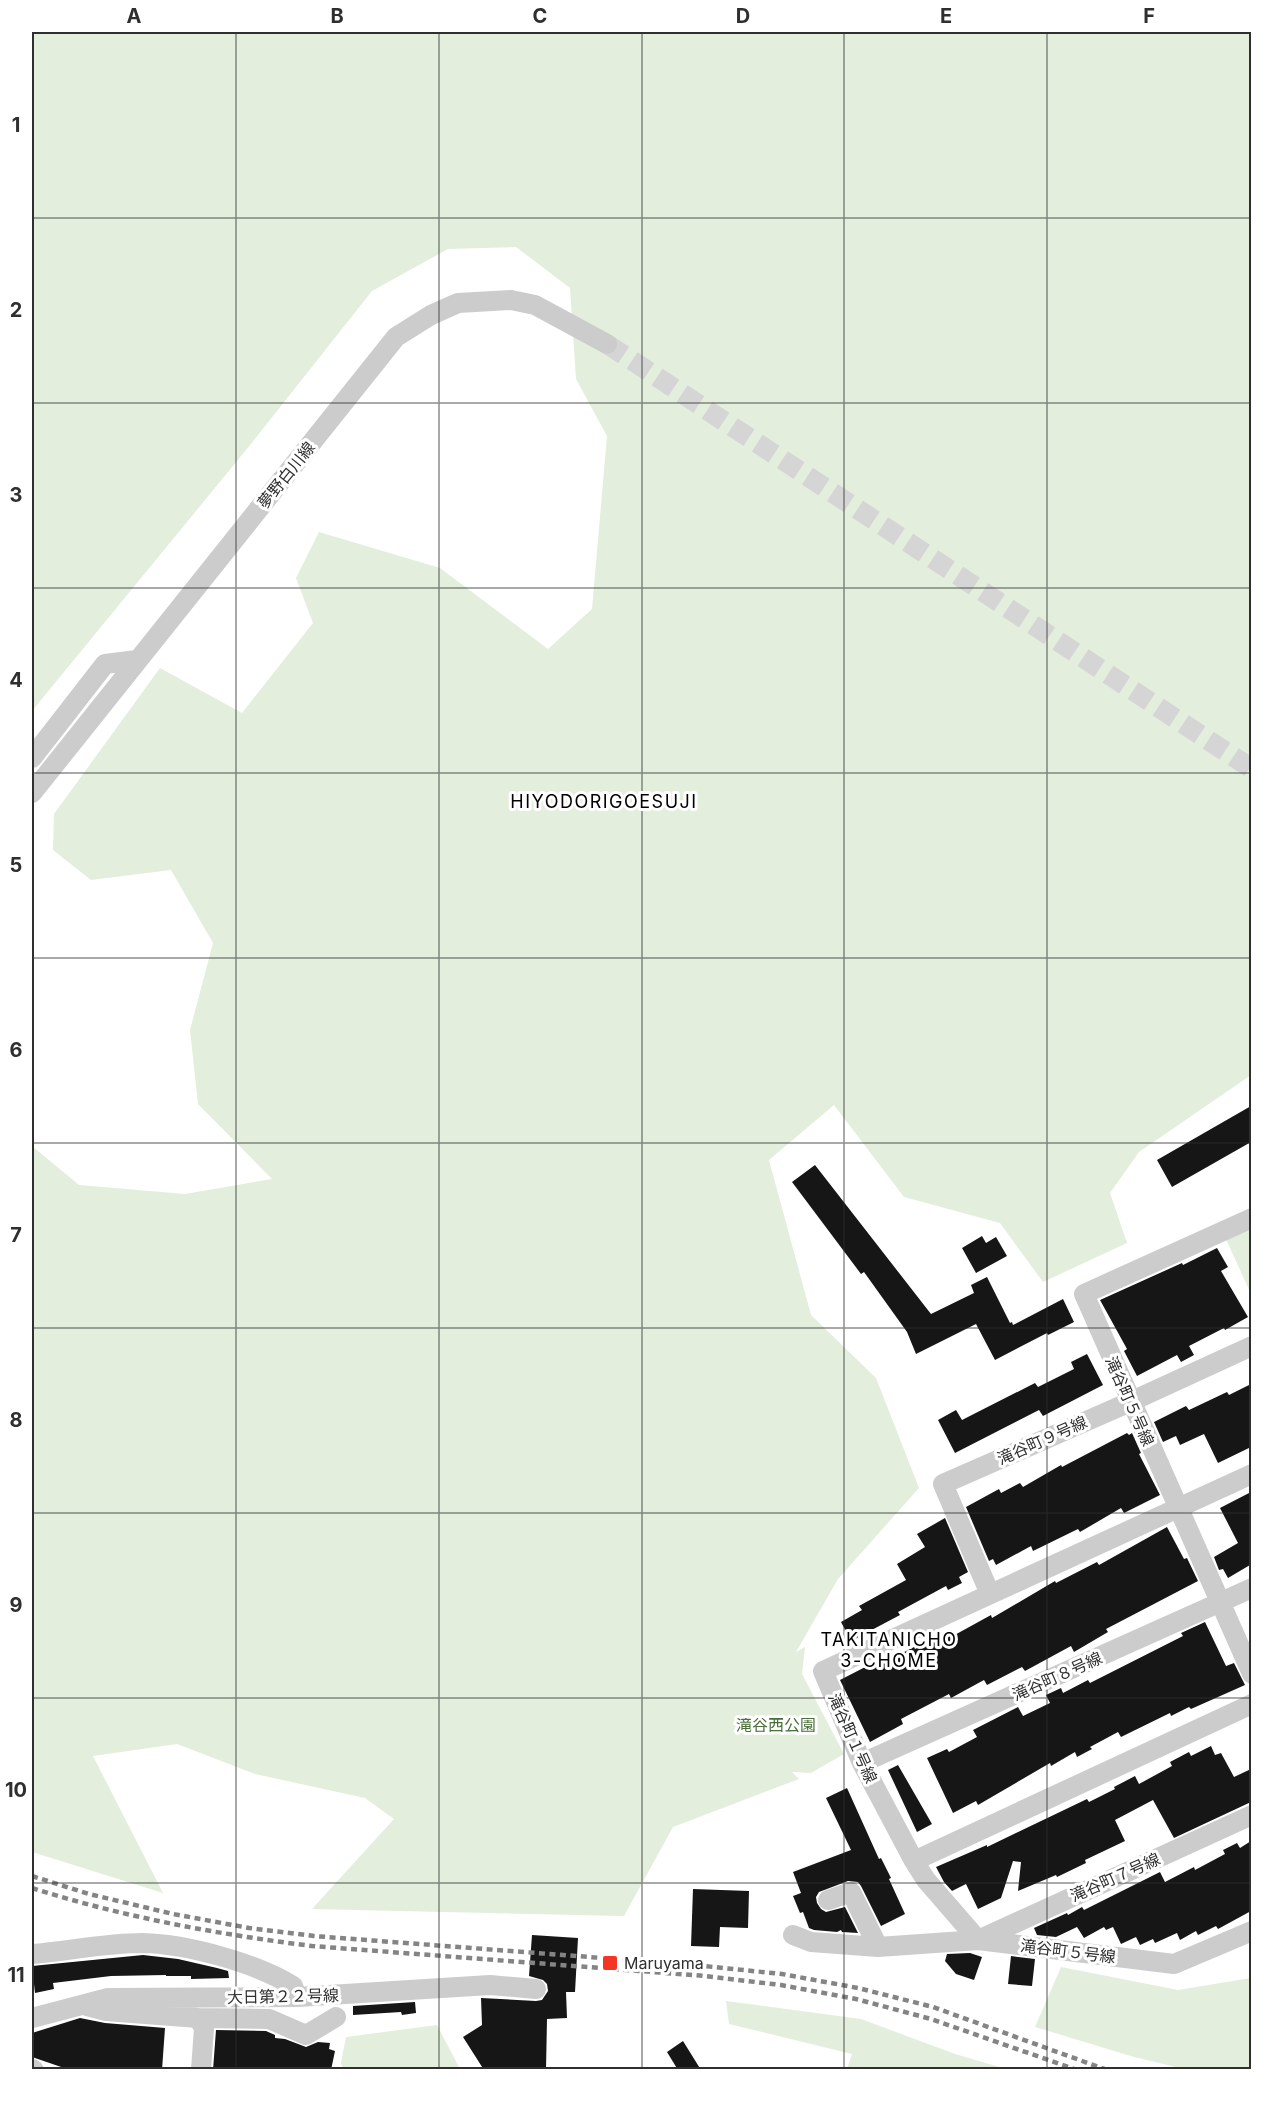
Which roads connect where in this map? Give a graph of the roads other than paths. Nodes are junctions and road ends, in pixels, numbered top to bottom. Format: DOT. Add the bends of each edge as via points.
graph roads {
  1 [pos="607,344"];
  2 [pos="137,660"];
  3 [pos="32,758"];
  4 [pos="32,794"];
  5 [pos="1251,1218"];
  6 [pos="1251,1346"];
  7 [pos="1130,1402"];
  8 [pos="1251,1474"];
  9 [pos="1178,1508"];
  10 [pos="1251,1588"];
  11 [pos="990,1594"];
  12 [pos="1220,1603"];
  13 [pos="1251,1674"];
  14 [pos="1251,1704"];
  15 [pos="862,1763"];
  16 [pos="1251,1815"];
  17 [pos="914,1861"];
  18 [pos="828,1900"];
  19 [pos="1251,1931"];
  20 [pos="793,1935"];
  21 [pos="978,1940"];
  22 [pos="878,1947"];
  23 [pos="32,1954"];
  24 [pos="536,1989"];
  25 [pos="297,1997"];
  26 [pos="81,2005"];
  27 [pos="336,2017"];
  28 [pos="32,2018"];
  29 [pos="198,2018"];
  30 [pos="201,2070"];
  1 -- 2 [label="street, 夢野白川線" via="535,304 511,300 459,303 396,337"];
  2 -- 3 [label="street" via="105,664"];
  2 -- 4 [label="street, 夢野白川線"];
  5 -- 7 [label="street, 滝谷町５号線" via="1084,1294"];
  6 -- 7 [label="street, 滝谷町９号線"];
  7 -- 9 [label="street, 滝谷町５号線"];
  7 -- 11 [label="street, 滝谷町９号線" via="943,1484"];
  8 -- 9 [label="street, 滝谷町１号線"];
  9 -- 11 [label="street, 滝谷町１号線"];
  9 -- 12 [label="street, 滝谷町５号線"];
  10 -- 12 [label="street, 滝谷町８号線"];
  11 -- 15 [label="street, 滝谷町１号線" via="823,1671"];
  12 -- 13 [label="street, 滝谷町５号線"];
  12 -- 15 [label="street, 滝谷町８号線"];
  14 -- 17 [label="street"];
  15 -- 17 [label="street, 滝谷町１号線"];
  16 -- 21 [label="street, 滝谷町７号線"];
  17 -- 21 [label="street"];
  18 -- 22 [label="street" via="851,1892"];
  19 -- 21 [label="street, 滝谷町５号線" via="1174,1964"];
  20 -- 22 [label="street" via="811,1942"];
  21 -- 22 [label="street"];
  23 -- 25 [label="street" via="145,1943 199,1951 278,1977 294,1986"];
  24 -- 25 [label="street, 大日第２２号線" via="490,1985"];
  25 -- 26 [label="street, 大日第２２号線" via="108,1998"];
  26 -- 28 [label="street, 大日第２２号線"];
  26 -- 29 [label="street" via="106,2011"];
  27 -- 29 [label="street" via="306,2036 269,2019"];
  29 -- 30 [label="street" via="204,2028"];
}
